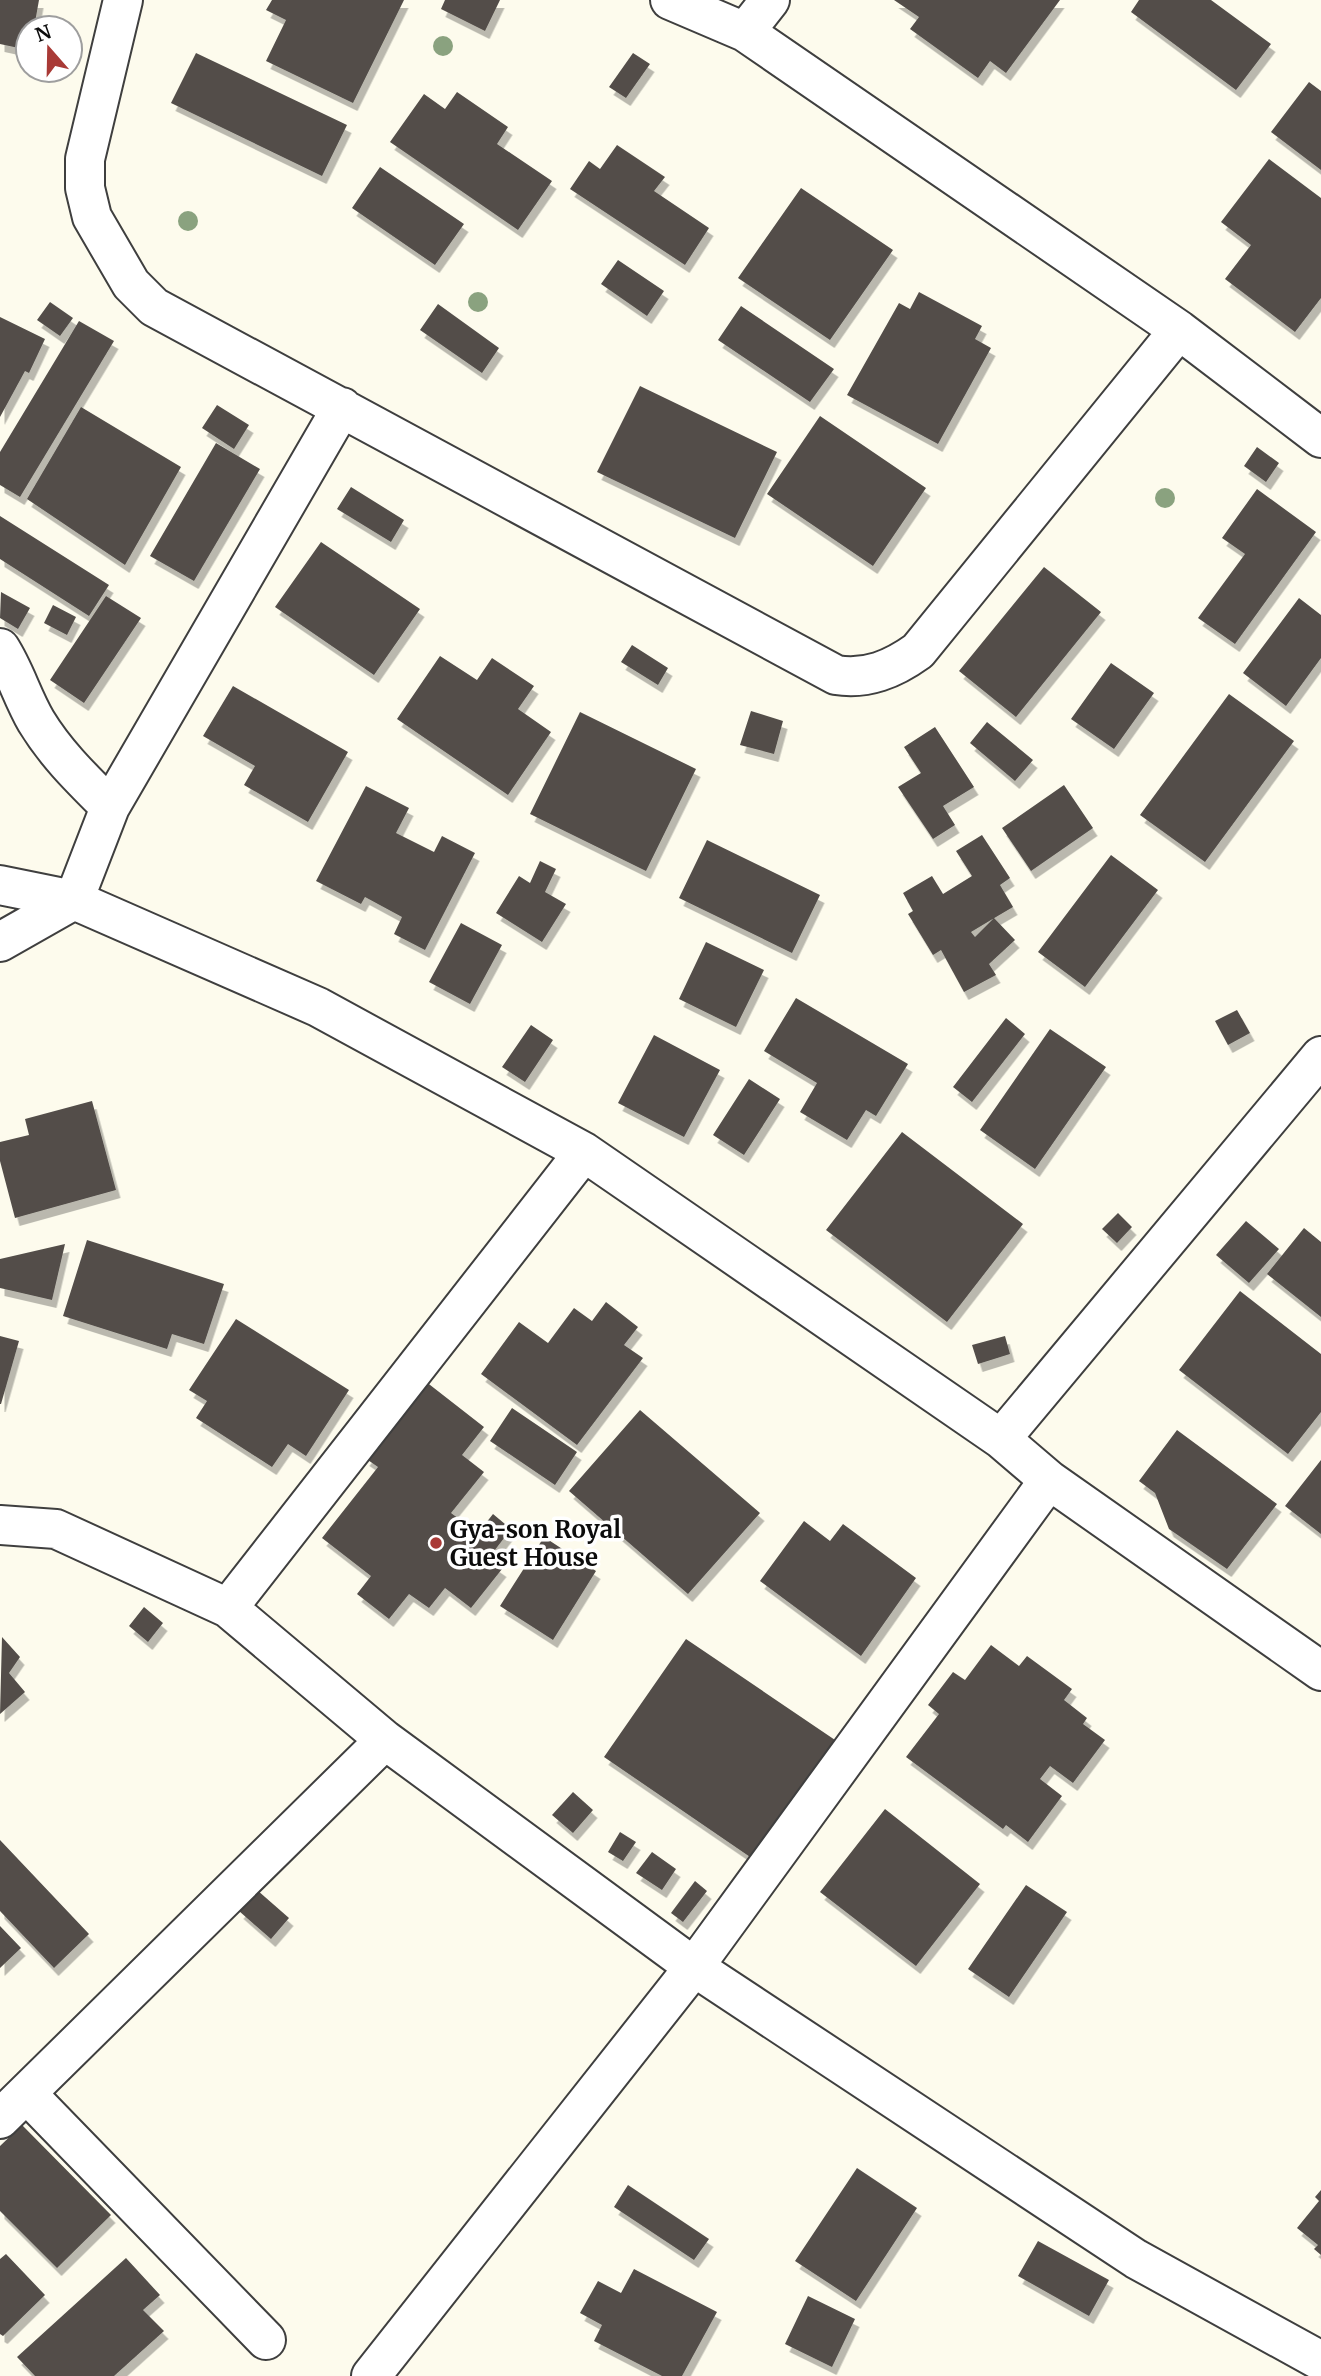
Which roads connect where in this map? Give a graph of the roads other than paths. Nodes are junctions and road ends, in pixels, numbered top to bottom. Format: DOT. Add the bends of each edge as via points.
graph roads {
  1 [pos="123,0"];
  2 [pos="670,0"];
  3 [pos="770,0"];
  4 [pos="745,32"];
  5 [pos="1179,330"];
  6 [pos="342,407"];
  7 [pos="1321,438"];
  8 [pos="0,648"];
  9 [pos="110,807"];
  10 [pos="0,885"];
  11 [pos="74,900"];
  12 [pos="0,942"];
  13 [pos="1321,1056"];
  14 [pos="584,1152"];
  15 [pos="1001,1439"];
  16 [pos="1049,1480"];
  17 [pos="0,1525"];
  18 [pos="228,1608"];
  19 [pos="1321,1671"];
  20 [pos="384,1740"];
  21 [pos="694,1967"];
  22 [pos="13,2106"];
  23 [pos="267,2340"];
  24 [pos="1321,2361"];
  25 [pos="371,2376"];
  1 -- 6 [label="street" via="85,159 92,218 131,284 154,307"];
  2 -- 4 [label="street"];
  3 -- 4 [label="street"];
  4 -- 5 [label="street"];
  5 -- 6 [label="street" via="918,651 899,665 858,679 836,676"];
  5 -- 7 [label="street"];
  6 -- 9 [label="street"];
  8 -- 9 [label="street" via="35,719 62,759"];
  9 -- 11 [label="street"];
  10 -- 11 [label="street"];
  11 -- 12 [label="street"];
  11 -- 14 [label="street" via="318,1007"];
  13 -- 15 [label="street"];
  14 -- 15 [label="street"];
  14 -- 18 [label="street"];
  15 -- 16 [label="street"];
  16 -- 19 [label="street"];
  16 -- 21 [label="street"];
  17 -- 18 [label="street" via="56,1529"];
  18 -- 20 [label="street"];
  20 -- 21 [label="street"];
  20 -- 22 [label="street"];
  21 -- 24 [label="street" via="1136,2259"];
  21 -- 25 [label="street"];
  22 -- 23 [label="street"];
}
